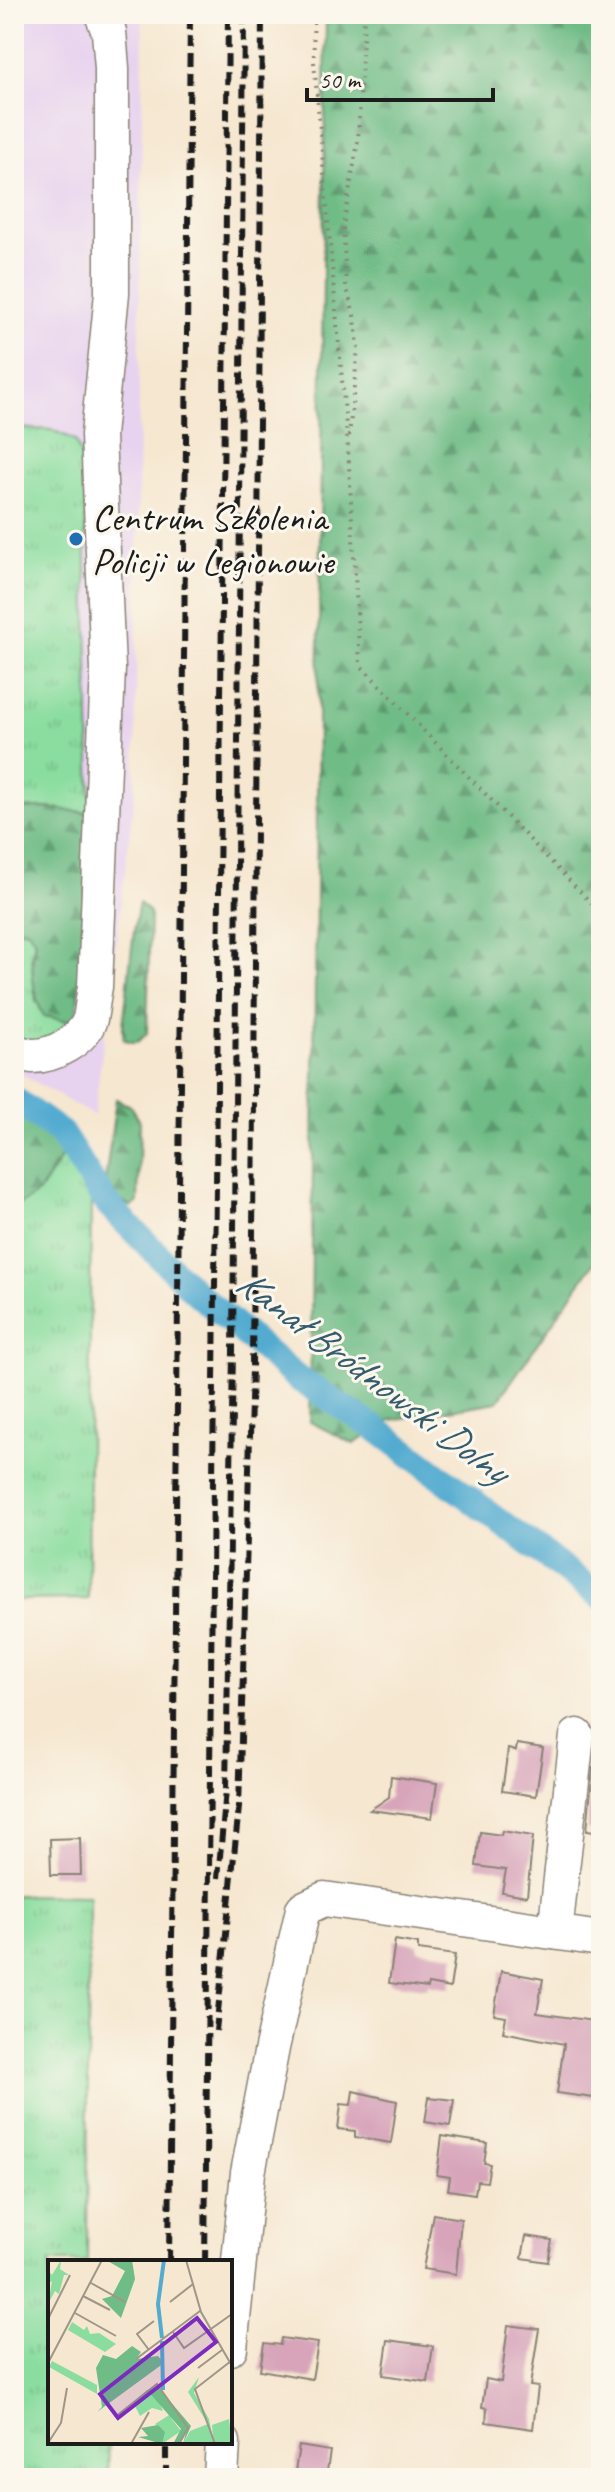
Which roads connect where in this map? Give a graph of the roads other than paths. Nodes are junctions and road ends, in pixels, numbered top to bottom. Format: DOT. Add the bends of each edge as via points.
graph roads {
  1 [pos="102,14"];
  2 [pos="14,1051"];
  3 [pos="577,1736"];
  4 [pos="555,1932"];
  5 [pos="601,1939"];
  6 [pos="232,2329"];
  7 [pos="223,2444"];
  8 [pos="221,2478"];
  1 -- 2 [label="lane" via="112,68 112,293 98,435 108,669 95,987 89,1022 64,1048 32,1056"];
  3 -- 4 [label="lane"];
  4 -- 5 [label="lane"];
  4 -- 6 [label="lane" via="324,1899 303,1909 248,2173"];
  7 -- 8 [label="lane"];
}
